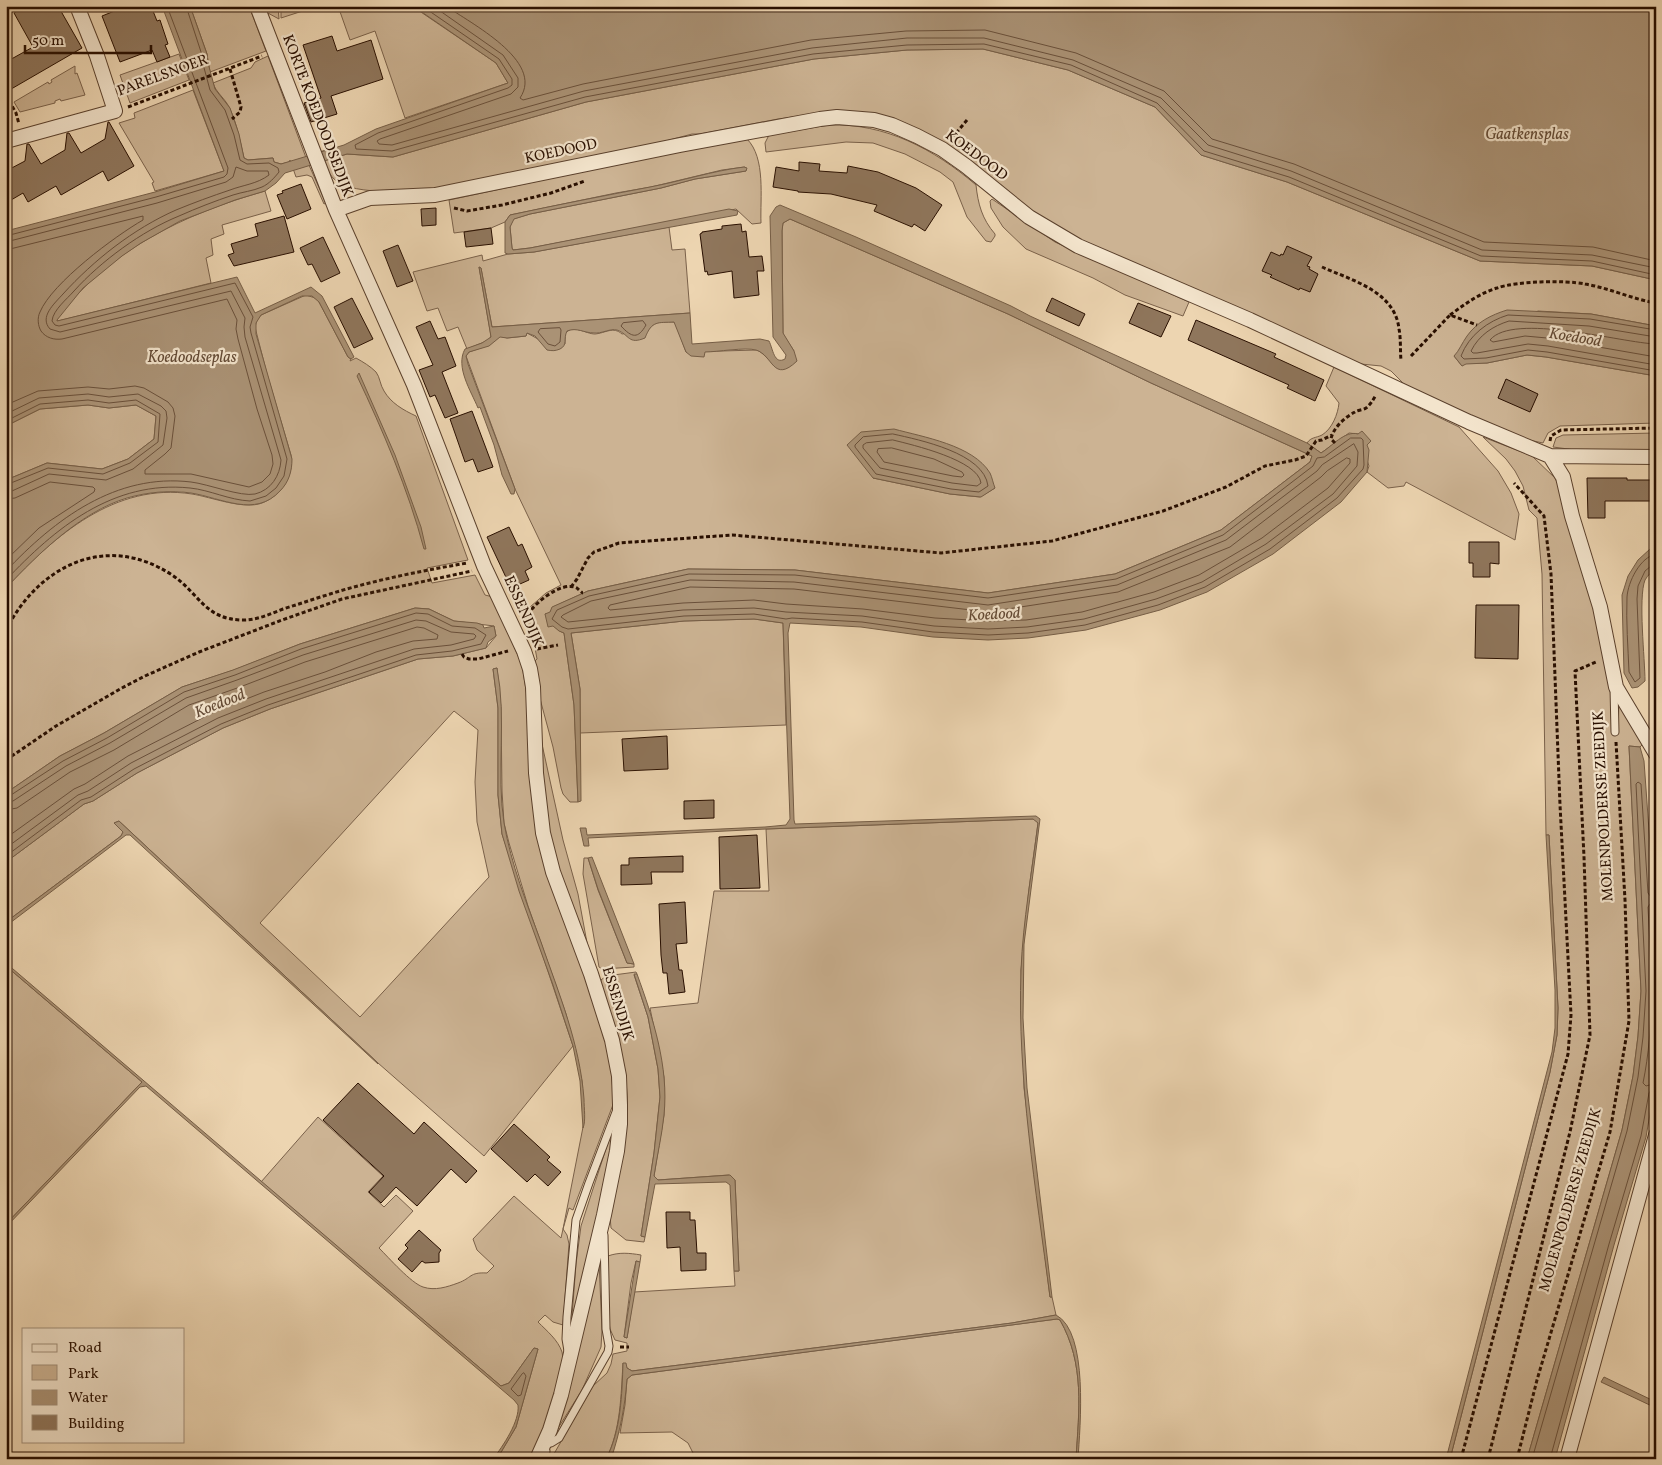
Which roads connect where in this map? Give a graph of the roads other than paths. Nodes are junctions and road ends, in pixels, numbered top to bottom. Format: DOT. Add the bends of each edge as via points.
graph roads {
  1 [pos="76,6"];
  2 [pos="256,6"];
  3 [pos="6,141"];
  4 [pos="336,210"];
  5 [pos="1550,456"];
  6 [pos="1656,457"];
  7 [pos="1613,677"];
  8 [pos="1615,732"];
  9 [pos="1656,754"];
  10 [pos="620,1105"];
  11 [pos="1656,1135"];
  12 [pos="604,1215"];
  13 [pos="570,1361"];
  14 [pos="545,1452"];
  15 [pos="537,1459"];
  16 [pos="1567,1459"];
  1 -- 3 [label="street, PARELSNOER" via="98,56 115,111"];
  2 -- 4 [label="street, KORTE KOEDOODSEDIJK"];
  4 -- 5 [label="street, KOEDOOD" via="370,198 435,195 820,119 856,118 883,122 942,149 1029,217 1078,246"];
  4 -- 10 [label="street, ESSENDIJK" via="414,385 482,561 530,669 543,832 553,872 612,1040 619,1076"];
  5 -- 6 [label="street, KOEDOOD"];
  5 -- 7 [label="street, MOLENPOLDERSE ZEEDIJK" via="1562,477 1600,607"];
  7 -- 8 [label="lane, MOLENPOLDERSE ZEEDIJK"];
  7 -- 9 [label="street, MOLENPOLDERSE ZEEDIJK"];
  10 -- 12 [label="street, ESSENDIJK" via="617,1151"];
  10 -- 13 [label="lane, ESSENDIJK" via="576,1220 566,1339"];
  11 -- 16 [label="street"];
  12 -- 13 [label="street, ESSENDIJK"];
  12 -- 14 [label="lane, ESSENDIJK" via="609,1346 559,1438 550,1443"];
  13 -- 14 [label="street, ESSENDIJK"];
  14 -- 15 [label="street, ESSENDIJK"];
}
